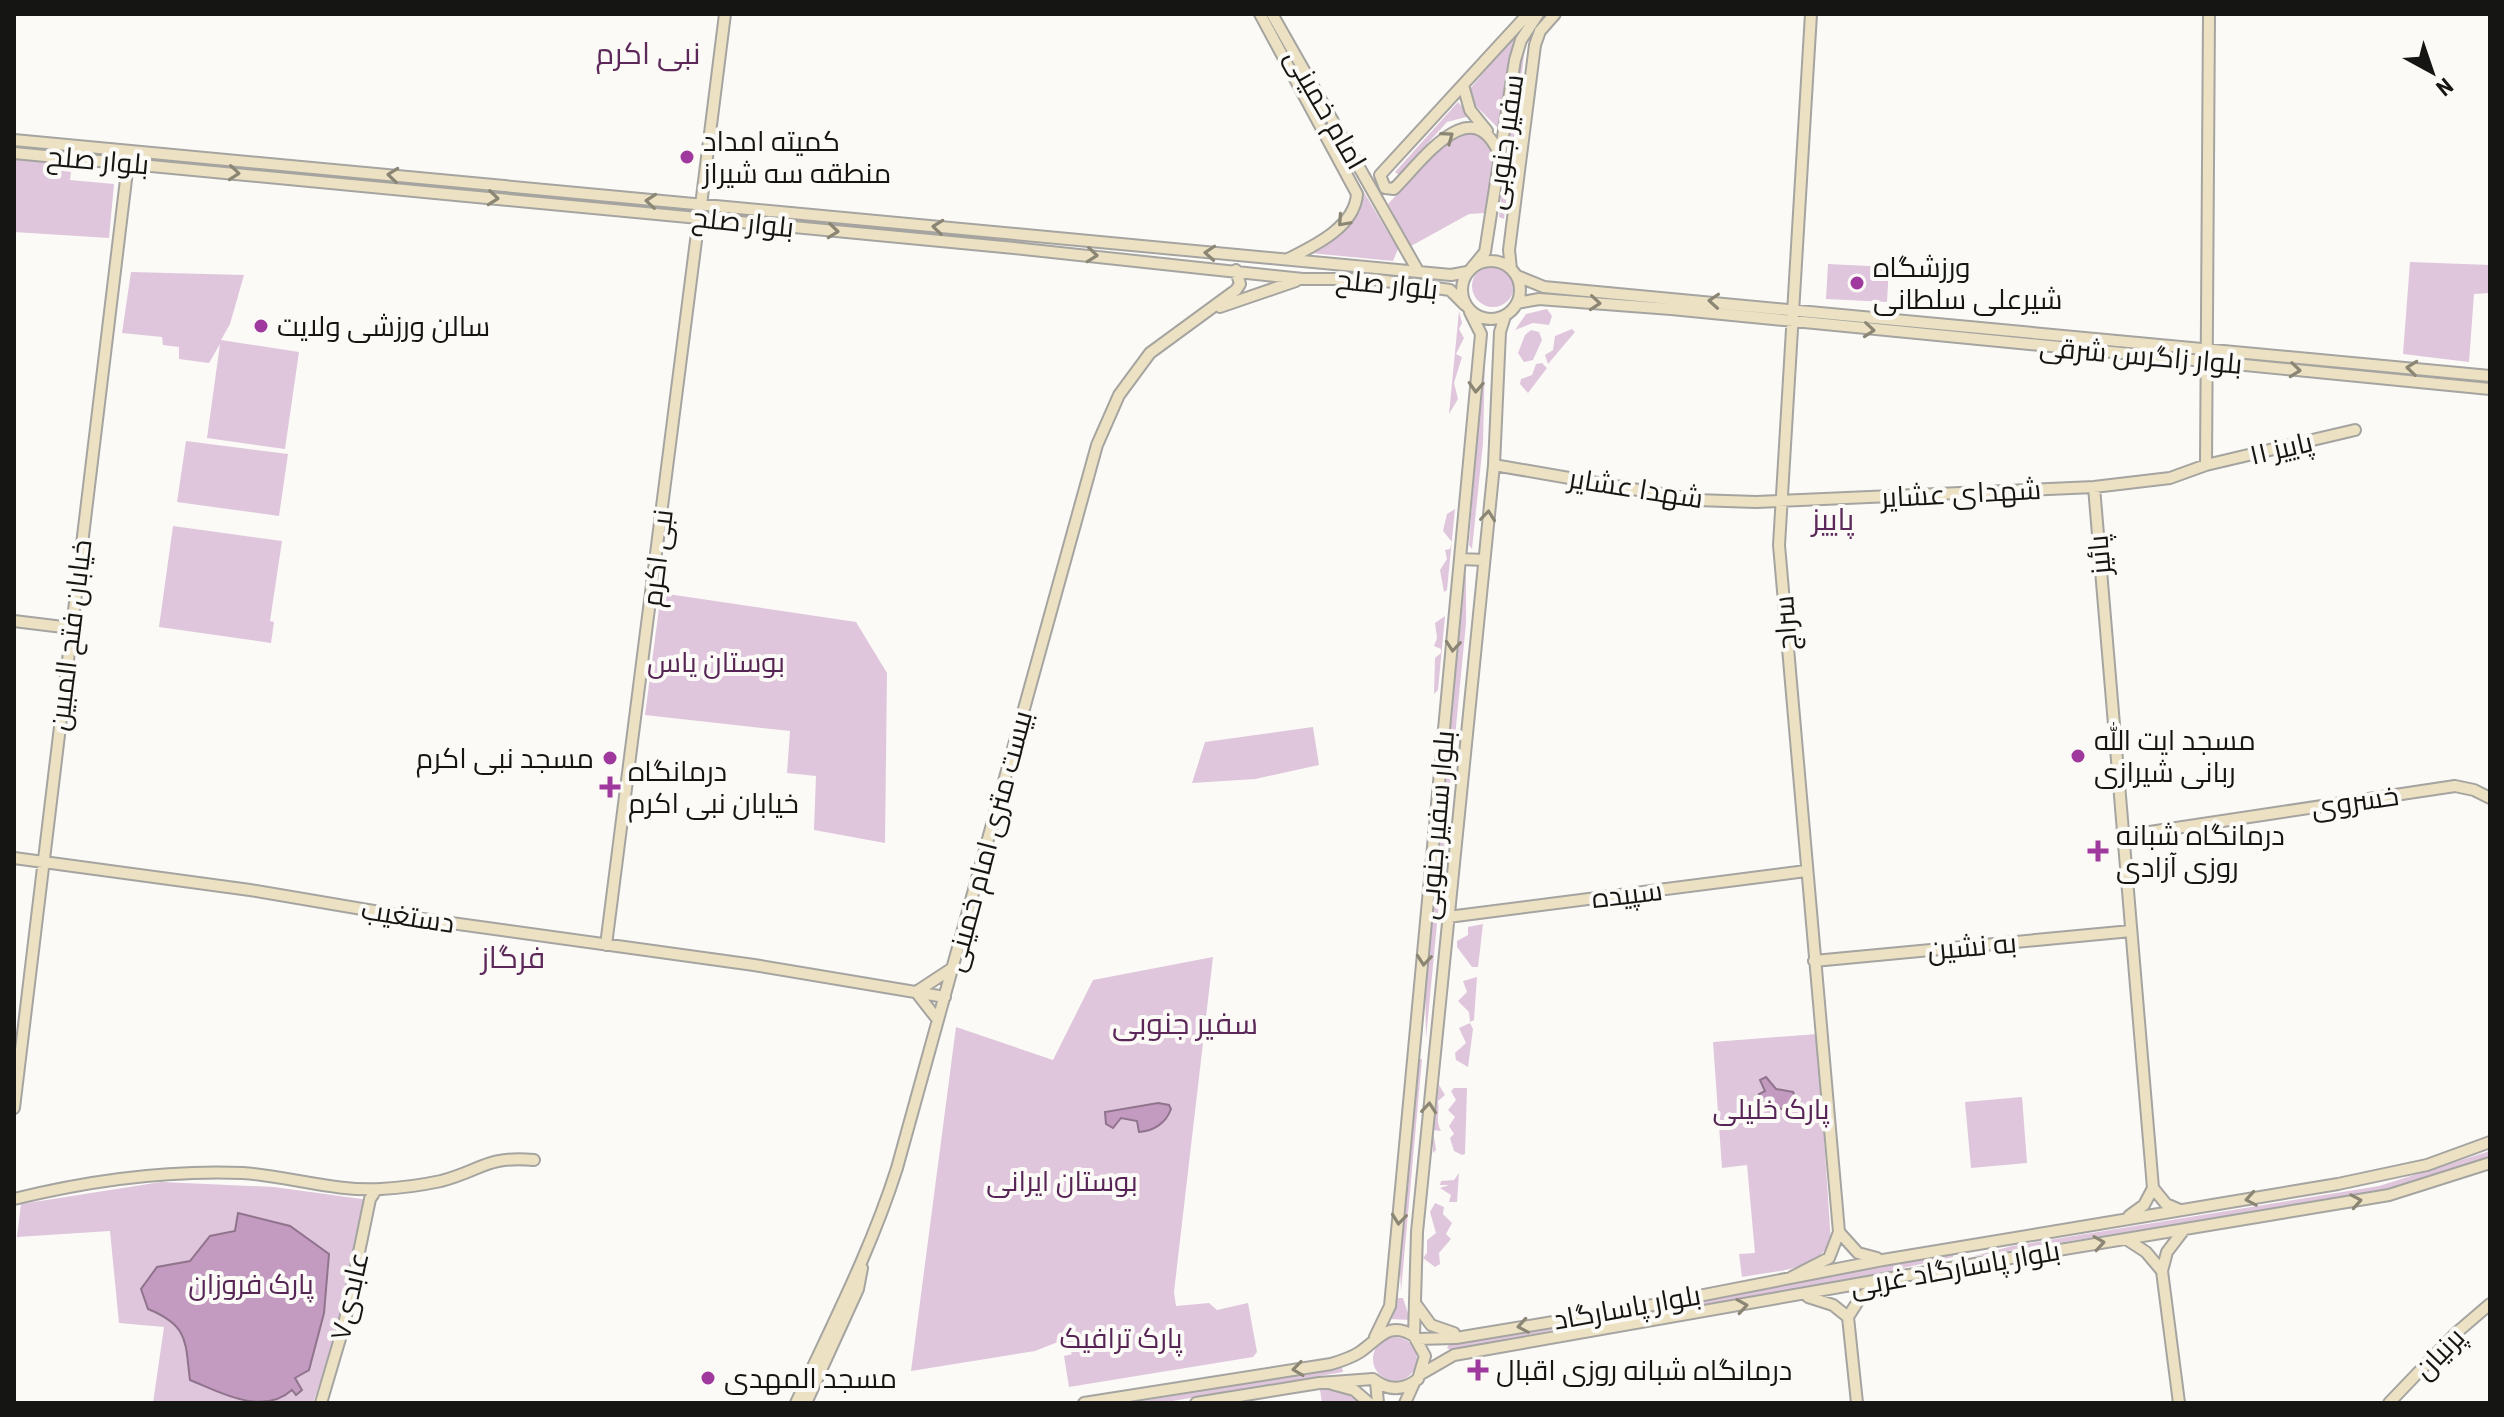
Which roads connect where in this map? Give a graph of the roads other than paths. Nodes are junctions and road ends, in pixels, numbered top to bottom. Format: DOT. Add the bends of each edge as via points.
graph roads {
  1 [pos="725,14"];
  2 [pos="1260,14"];
  3 [pos="1272,14"];
  4 [pos="1528,14"];
  5 [pos="1538,14"];
  6 [pos="1555,14"];
  7 [pos="1811,14"];
  8 [pos="2209,14"];
  9 [pos="1520,18"];
  10 [pos="1463,85"];
  11 [pos="1330,129"];
  12 [pos="1490,136"];
  13 [pos="14,140"];
  14 [pos="14,153"];
  15 [pos="191,156"];
  16 [pos="1502,161"];
  17 [pos="128,163"];
  18 [pos="190,169"];
  19 [pos="701,205"];
  20 [pos="699,217"];
  21 [pos="1493,219"];
  22 [pos="1512,221"];
  23 [pos="1016,235"];
  24 [pos="1014,248"];
  25 [pos="1288,259"];
  26 [pos="1236,270"];
  27 [pos="1469,270"];
  28 [pos="1418,271"];
  29 [pos="1514,272"];
  30 [pos="1303,279"];
  31 [pos="1567,289"];
  32 [pos="1565,300"];
  33 [pos="1517,303"];
  34 [pos="1467,308"];
  35 [pos="1215,309"];
  36 [pos="1792,309"];
  37 [pos="1505,316"];
  38 [pos="1791,322"];
  39 [pos="1973,327"];
  40 [pos="1972,340"];
  41 [pos="2142,342"];
  42 [pos="2205,347"];
  43 [pos="2262,352"];
  44 [pos="1479,353"];
  45 [pos="1498,354"];
  46 [pos="2140,355"];
  47 [pos="2205,361"];
  48 [pos="2260,366"];
  49 [pos="2490,376"];
  50 [pos="2490,389"];
  51 [pos="2355,430"];
  52 [pos="1494,465"];
  53 [pos="2206,465"];
  54 [pos="2094,487"];
  55 [pos="1779,501"];
  56 [pos="1461,559"];
  57 [pos="1484,560"];
  58 [pos="14,621"];
  59 [pos="71,628"];
  60 [pos="2490,798"];
  61 [pos="2123,836"];
  62 [pos="14,858"];
  63 [pos="43,863"];
  64 [pos="1806,871"];
  65 [pos="1448,917"];
  66 [pos="2131,931"];
  67 [pos="606,945"];
  68 [pos="1814,961"];
  69 [pos="953,968"];
  70 [pos="916,992"];
  71 [pos="945,997"];
  72 [pos="938,1020"];
  73 [pos="1417,1048"];
  74 [pos="1435,1048"];
  75 [pos="14,1108"];
  76 [pos="2490,1142"];
  77 [pos="534,1160"];
  78 [pos="2490,1163"];
  79 [pos="2153,1188"];
  80 [pos="376,1190"];
  81 [pos="14,1199"];
  82 [pos="2182,1211"];
  83 [pos="2124,1219"];
  84 [pos="2183,1231"];
  85 [pos="1839,1232"];
  86 [pos="2126,1239"];
  87 [pos="1963,1246"];
  88 [pos="1883,1260"];
  89 [pos="1967,1265"];
  90 [pos="1836,1268"];
  91 [pos="2162,1271"];
  92 [pos="1415,1275"];
  93 [pos="1792,1277"];
  94 [pos="1891,1278"];
  95 [pos="1393,1280"];
  96 [pos="1801,1296"];
  97 [pos="1413,1298"];
  98 [pos="2490,1304"];
  99 [pos="1637,1308"];
  100 [pos="1848,1317"];
  101 [pos="1641,1323"];
  102 [pos="1416,1337"];
  103 [pos="1461,1337"];
  104 [pos="1372,1340"];
  105 [pos="1455,1355"];
  106 [pos="1417,1378"];
  107 [pos="1374,1380"];
  108 [pos="1319,1383"];
  109 [pos="805,1402"];
  110 [pos="321,1403"];
  111 [pos="1084,1403"];
  112 [pos="1196,1403"];
  113 [pos="1369,1403"];
  114 [pos="1378,1403"];
  115 [pos="1405,1403"];
  116 [pos="1857,1403"];
  117 [pos="2179,1403"];
  118 [pos="2389,1403"];
  1 -- 19 [label="main road"];
  2 -- 11 [label="main road, امام خمینی"];
  3 -- 11 [label="main road, امام خمینی"];
  4 -- 9 [label="main road"];
  5 -- 16 [label="main road, سفیر جنوبی" via="1515,60"];
  6 -- 22 [label="main road, سفیر جنوبی" via="1535,45"];
  7 -- 36 [label="main road, سراج"];
  8 -- 42 [label="main road"];
  9 -- 10 [label="main road"];
  10 -- 12 [label="main road" via="1470,110"];
  10 -- 12 [label="main road, سفیر جنوبی, one-way" via="1380,175 1385,188 1394,189 1457,129 1471,127"];
  11 -- 25 [label="main road, امام خمینی, one-way" via="1357,194 1356,205 1336,230"];
  11 -- 28 [label="main road, امام خمینی"];
  12 -- 16 [label="main road"];
  13 -- 15 [label="main road, بلوار صلح"];
  14 -- 17 [label="main road, بلوار صلح"];
  15 -- 18 [label="main road"];
  19 -- 15 [label="main road, بلوار صلح, one-way"];
  16 -- 21 [label="main road, سفیر جنوبی"];
  17 -- 18 [label="main road, بلوار صلح"];
  17 -- 59 [label="main road, خیابان فتح المبین"];
  18 -- 20 [label="main road, بلوار صلح, one-way"];
  23 -- 19 [label="main road, بلوار صلح, one-way"];
  20 -- 24 [label="main road, بلوار صلح, one-way"];
  20 -- 67 [label="main road, نبی اکرم"];
  21 -- 22 [label="main road" via="1497,225"];
  21 -- 27 [label="main road, سفیر جنوبی" via="1485,252"];
  22 -- 29 [label="main road, سفیر جنوبی"];
  23 -- 24 [label="main road"];
  25 -- 23 [label="main road, بلوار صلح, one-way"];
  24 -- 26 [label="main road, بلوار صلح, one-way"];
  25 -- 28 [label="main road, بلوار صلح"];
  26 -- 30 [label="main road, بلوار صلح"];
  26 -- 35 [label="main road" via="1240,284"];
  27 -- 28 [label="main road, بلوار صلح" via="1451,275"];
  27 -- 29 [label="main road" via="1495,261"];
  27 -- 34 [label="main road" via="1461,287"];
  29 -- 31 [label="main road, بلوار زاگرس شرقی" via="1544,287"];
  29 -- 33 [label="main road" via="1520,285"];
  30 -- 34 [label="main road, بلوار صلح" via="1356,277 1450,290"];
  30 -- 35 [label="main road"];
  31 -- 32 [label="main road"];
  36 -- 31 [label="main road, بلوار زاگرس شرقی, one-way"];
  32 -- 33 [label="main road, بلوار زاگرس شرقی"];
  32 -- 38 [label="main road, بلوار زاگرس شرقی, one-way"];
  33 -- 37 [label="main road"];
  34 -- 37 [label="main road" via="1487,320"];
  34 -- 44 [label="main road, بلوار سفیر جنوبی" via="1481,334"];
  35 -- 69 [label="main road, بیست متری امام خمینی" via="1150,353 1119,395 1097,445"];
  36 -- 38 [label="main road, سراج"];
  36 -- 39 [label="main road, بلوار زاگرس شرقی"];
  37 -- 45 [label="main road, بلوار سفیر جنوبی"];
  38 -- 40 [label="main road, بلوار زاگرس شرقی, one-way"];
  38 -- 55 [label="main road, سراج"];
  39 -- 40 [label="main road"];
  39 -- 41 [label="main road, بلوار زاگرس شرقی"];
  40 -- 46 [label="main road, بلوار زاگرس شرقی"];
  41 -- 42 [label="main road, بلوار زاگرس شرقی"];
  41 -- 46 [label="main road"];
  42 -- 43 [label="main road, بلوار زاگرس شرقی"];
  42 -- 47 [label="main road"];
  43 -- 48 [label="main road"];
  49 -- 43 [label="main road, بلوار زاگرس شرقی, one-way"];
  44 -- 45 [label="main road" via="1486,349"];
  44 -- 56 [label="main road, بلوار سفیر جنوبی, one-way"];
  45 -- 52 [label="main road, بلوار سفیر جنوبی"];
  46 -- 47 [label="main road, بلوار زاگرس شرقی"];
  47 -- 48 [label="main road, بلوار زاگرس شرقی"];
  47 -- 53 [label="main road"];
  48 -- 50 [label="main road, بلوار زاگرس شرقی, one-way"];
  51 -- 53 [label="main road, پاییز ۱۱"];
  52 -- 55 [label="main road, شهدا عشایر" via="1696,500"];
  57 -- 52 [label="main road, بلوار سفیر جنوبی, one-way"];
  53 -- 54 [label="main road" via="2170,478"];
  54 -- 55 [label="main road, شهدای عشایر"];
  54 -- 61 [label="main road, پائیز"];
  55 -- 64 [label="main road, سراج"];
  56 -- 57 [label="main road"];
  56 -- 73 [label="main road, بلوار سفیر جنوبی, one-way"];
  57 -- 65 [label="main road, بلوار سفیر جنوبی"];
  58 -- 59 [label="main road"];
  59 -- 63 [label="main road, خیابان فتح المبین"];
  60 -- 61 [label="main road, خسروى" via="2455,786"];
  61 -- 66 [label="main road, پائیز"];
  62 -- 63 [label="main road, دستغیب"];
  63 -- 67 [label="main road, دستغیب"];
  63 -- 75 [label="main road, خیابان فتح المبین"];
  64 -- 65 [label="main road, سپیده"];
  64 -- 68 [label="main road, سراج"];
  65 -- 74 [label="main road, بلوار سفیر جنوبی"];
  66 -- 68 [label="main road, به نشین"];
  66 -- 79 [label="main road, پائیز"];
  67 -- 70 [label="main road, دستغیب"];
  68 -- 85 [label="main road, سراج"];
  69 -- 70 [label="main road"];
  69 -- 71 [label="main road, بیست متری امام خمینی"];
  70 -- 71 [label="main road, دستغیب"];
  70 -- 72 [label="main road"];
  71 -- 72 [label="main road, بیست متری امام خمینی"];
  72 -- 109 [label="main road, بیست متری امام خمینی" via="858,1289"];
  73 -- 74 [label="main road"];
  73 -- 95 [label="main road, بلوار سفیر جنوبی, one-way"];
  92 -- 74 [label="main road, بلوار سفیر جنوبی, one-way"];
  76 -- 82 [label="main road, بلوار پاسارگاد غربی, one-way" via="2386,1175"];
  77 -- 80 [label="main road" via="495,1159 444,1180"];
  84 -- 78 [label="main road, بلوار پاسارگاد غربی, one-way" via="2389,1195"];
  79 -- 82 [label="main road" via="2166,1204"];
  79 -- 83 [label="main road" via="2144,1205"];
  80 -- 81 [label="main road" via="192,1173 57,1188"];
  80 -- 110 [label="main road, عابدی۷"];
  82 -- 83 [label="main road, بلوار پاسارگاد غربی"];
  83 -- 87 [label="main road, بلوار پاسارگاد غربی"];
  84 -- 86 [label="main road, بلوار پاسارگاد غربی"];
  84 -- 91 [label="main road" via="2167,1252"];
  85 -- 88 [label="main road" via="1858,1253"];
  85 -- 93 [label="main road" via="1829,1258"];
  89 -- 86 [label="main road, بلوار پاسارگاد غربی, one-way"];
  86 -- 91 [label="main road"];
  87 -- 88 [label="main road, بلوار پاسارگاد غربی"];
  87 -- 89 [label="main road"];
  88 -- 90 [label="main road, بلوار پاسارگاد غربی"];
  89 -- 94 [label="main road, بلوار پاسارگاد غربی"];
  90 -- 93 [label="main road, بلوار پاسارگاد"];
  91 -- 117 [label="main road"];
  92 -- 95 [label="main road" via="1402,1297"];
  92 -- 97 [label="main road, بلوار سفیر جنوبی"];
  93 -- 99 [label="main road, بلوار پاسارگاد"];
  94 -- 96 [label="main road, بلوار پاسارگاد غربی"];
  94 -- 100 [label="main road" via="1866,1291"];
  95 -- 104 [label="main road, بلوار سفیر جنوبی" via="1390,1306"];
  96 -- 100 [label="main road" via="1825,1301"];
  101 -- 96 [label="main road, بلوار پاسارگاد غربی, one-way"];
  97 -- 102 [label="main road, بلوار سفیر جنوبی"];
  97 -- 103 [label="main road" via="1431,1325"];
  98 -- 118 [label="main road, پرنیان"];
  99 -- 101 [label="main road"];
  99 -- 103 [label="main road, بلوار پاسارگاد, one-way"];
  100 -- 116 [label="main road"];
  101 -- 105 [label="main road, بلوار پاسارگاد غربی"];
  102 -- 103 [label="main road, بلوار پاسارگاد"];
  102 -- 104 [label="main road, بلوار پاسارگاد" via="1394,1329"];
  102 -- 106 [label="main road, بلوار سفیر جنوبی" via="1425,1356"];
  103 -- 105 [label="main road" via="1445,1345 1447,1353"];
  104 -- 111 [label="main road, one-way" via="1357,1355 1331,1364"];
  105 -- 106 [label="main road, بلوار پاسارگاد غربی"];
  106 -- 107 [label="main road" via="1390,1389"];
  106 -- 115 [label="main road"];
  107 -- 108 [label="main road"];
  107 -- 114 [label="main road"];
  108 -- 112 [label="main road"];
  108 -- 113 [label="main road" via="1349,1387"];
}
